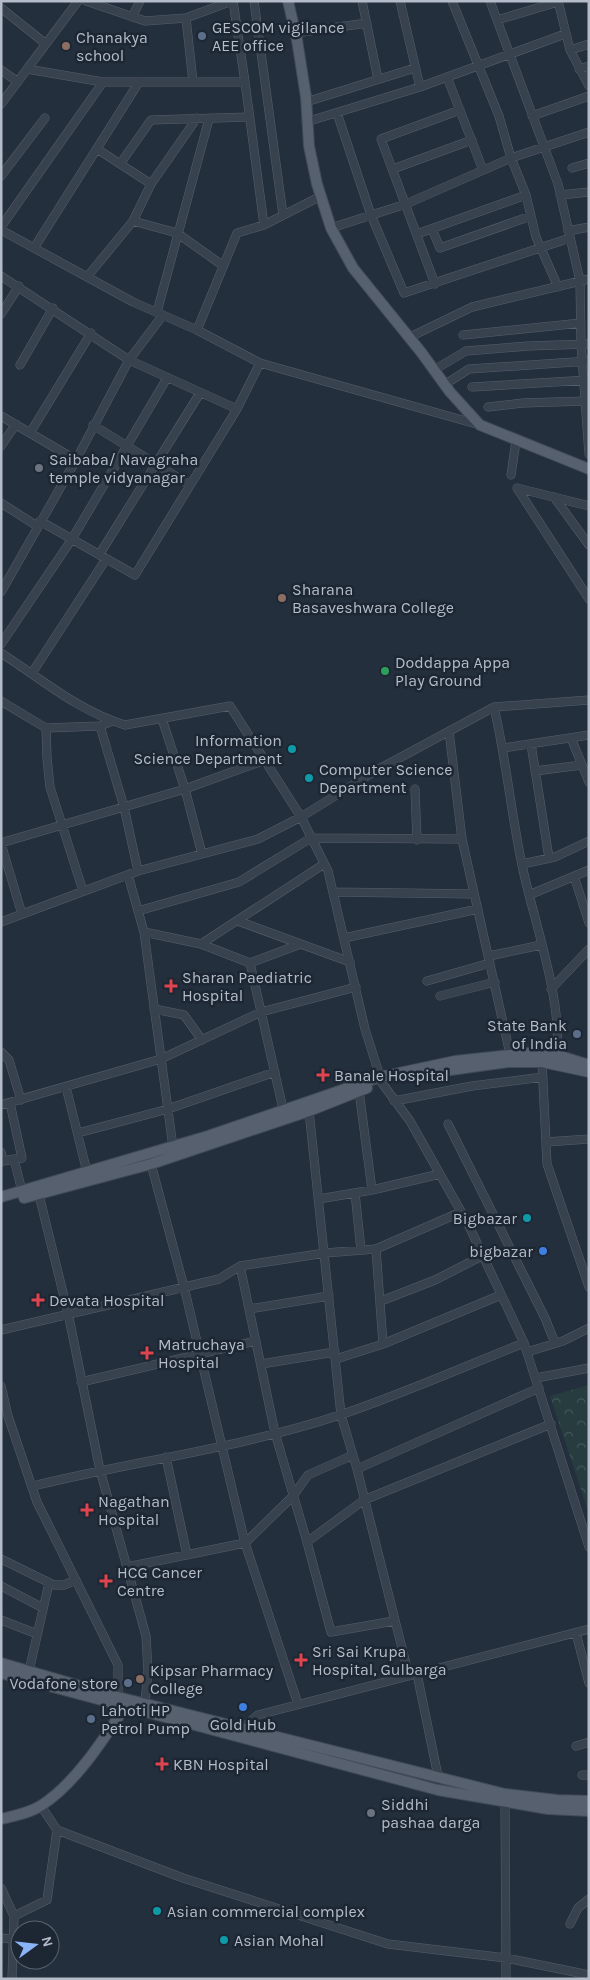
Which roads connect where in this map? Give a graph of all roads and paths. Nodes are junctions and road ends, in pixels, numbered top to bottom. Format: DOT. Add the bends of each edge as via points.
graph roads {
  1 [pos="78,1"];
  2 [pos="86,1"];
  3 [pos="140,1"];
  4 [pos="232,1"];
  5 [pos="254,1"];
  6 [pos="288,1"];
  7 [pos="362,1"];
  8 [pos="400,1"];
  9 [pos="452,1"];
  10 [pos="490,1"];
  11 [pos="558,1"];
  12 [pos="1,8"];
  13 [pos="132,17"];
  14 [pos="186,18"];
  15 [pos="497,20"];
  16 [pos="367,23"];
  17 [pos="295,33"];
  18 [pos="565,34"];
  19 [pos="46,44"];
  20 [pos="589,44"];
  21 [pos="570,50"];
  22 [pos="509,54"];
  23 [pos="478,66"];
  24 [pos="589,66"];
  25 [pos="415,68"];
  26 [pos="27,69"];
  27 [pos="579,69"];
  28 [pos="1,70"];
  29 [pos="447,77"];
  30 [pos="378,80"];
  31 [pos="18,82"];
  32 [pos="103,82"];
  33 [pos="139,82"];
  34 [pos="193,82"];
  35 [pos="245,82"];
  36 [pos="589,86"];
  37 [pos="420,87"];
  38 [pos="589,96"];
  39 [pos="306,102"];
  40 [pos="1,104"];
  41 [pos="460,110"];
  42 [pos="337,113"];
  43 [pos="532,116"];
  44 [pos="249,117"];
  45 [pos="45,118"];
  46 [pos="197,118"];
  47 [pos="208,119"];
  48 [pos="306,122"];
  49 [pos="589,132"];
  50 [pos="472,140"];
  51 [pos="543,147"];
  52 [pos="97,149"];
  53 [pos="511,158"];
  54 [pos="589,163"];
  55 [pos="120,164"];
  56 [pos="572,168"];
  57 [pos="393,169"];
  58 [pos="484,170"];
  59 [pos="1,176"];
  60 [pos="151,184"];
  61 [pos="589,192"];
  62 [pos="560,194"];
  63 [pos="526,195"];
  64 [pos="320,196"];
  65 [pos="406,204"];
  66 [pos="283,215"];
  67 [pos="371,215"];
  68 [pos="531,216"];
  69 [pos="133,221"];
  70 [pos="264,225"];
  71 [pos="589,227"];
  72 [pos="1,228"];
  73 [pos="331,228"];
  74 [pos="432,229"];
  75 [pos="177,233"];
  76 [pos="417,234"];
  77 [pos="569,235"];
  78 [pos="34,248"];
  79 [pos="541,248"];
  80 [pos="222,265"];
  81 [pos="1,276"];
  82 [pos="87,277"];
  83 [pos="589,279"];
  84 [pos="580,281"];
  85 [pos="435,284"];
  86 [pos="19,286"];
  87 [pos="558,287"];
  88 [pos="53,308"];
  89 [pos="1,314"];
  90 [pos="160,314"];
  91 [pos="582,323"];
  92 [pos="197,330"];
  93 [pos="91,334"];
  94 [pos="463,335"];
  95 [pos="410,338"];
  96 [pos="585,344"];
  97 [pos="129,360"];
  98 [pos="585,361"];
  99 [pos="260,363"];
  100 [pos="20,365"];
  101 [pos="434,370"];
  102 [pos="167,378"];
  103 [pos="586,380"];
  104 [pos="444,384"];
  105 [pos="472,387"];
  106 [pos="200,393"];
  107 [pos="586,401"];
  108 [pos="488,407"];
  109 [pos="237,409"];
  110 [pos="1,416"];
  111 [pos="16,424"];
  112 [pos="93,425"];
  113 [pos="480,425"];
  114 [pos="30,433"];
  115 [pos="516,441"];
  116 [pos="1,446"];
  117 [pos="126,447"];
  118 [pos="589,454"];
  119 [pos="76,460"];
  120 [pos="156,465"];
  121 [pos="589,469"];
  122 [pos="511,475"];
  123 [pos="190,485"];
  124 [pos="554,497"];
  125 [pos="1,503"];
  126 [pos="589,506"];
  127 [pos="39,524"];
  128 [pos="72,539"];
  129 [pos="589,545"];
  130 [pos="103,557"];
  131 [pos="1,592"];
  132 [pos="589,599"];
  133 [pos="1,644"];
  134 [pos="1,653"];
  135 [pos="32,673"];
  136 [pos="1,701"];
  137 [pos="589,701"];
  138 [pos="494,707"];
  139 [pos="162,719"];
  140 [pos="112,721"];
  141 [pos="100,726"];
  142 [pos="46,728"];
  143 [pos="450,731"];
  144 [pos="589,736"];
  145 [pos="571,738"];
  146 [pos="530,744"];
  147 [pos="503,748"];
  148 [pos="266,760"];
  149 [pos="582,765"];
  150 [pos="535,771"];
  151 [pos="589,782"];
  152 [pos="185,789"];
  153 [pos="415,789"];
  154 [pos="124,807"];
  155 [pos="301,817"];
  156 [pos="62,825"];
  157 [pos="311,838"];
  158 [pos="462,839"];
  159 [pos="417,840"];
  160 [pos="589,840"];
  161 [pos="1,844"];
  162 [pos="202,854"];
  163 [pos="549,858"];
  164 [pos="324,864"];
  165 [pos="522,864"];
  166 [pos="589,870"];
  167 [pos="138,871"];
  168 [pos="128,875"];
  169 [pos="574,876"];
  170 [pos="84,891"];
  171 [pos="333,892"];
  172 [pos="474,894"];
  173 [pos="529,895"];
  174 [pos="478,909"];
  175 [pos="138,911"];
  176 [pos="22,914"];
  177 [pos="238,921"];
  178 [pos="1,922"];
  179 [pos="589,923"];
  180 [pos="144,932"];
  181 [pos="344,938"];
  182 [pos="200,944"];
  183 [pos="298,945"];
  184 [pos="541,945"];
  185 [pos="589,949"];
  186 [pos="490,960"];
  187 [pos="350,962"];
  188 [pos="250,963"];
  189 [pos="426,981"];
  190 [pos="495,982"];
  191 [pos="356,988"];
  192 [pos="551,989"];
  193 [pos="440,996"];
  194 [pos="154,1009"];
  195 [pos="261,1012"];
  196 [pos="202,1040"];
  197 [pos="1,1052"];
  198 [pos="510,1054"];
  199 [pos="161,1059"];
  200 [pos="556,1060"];
  201 [pos="542,1062"];
  202 [pos="589,1065"];
  203 [pos="274,1072"];
  204 [pos="589,1072"];
  205 [pos="543,1077"];
  206 [pos="381,1080"];
  207 [pos="66,1087"];
  208 [pos="359,1091"];
  209 [pos="21,1100"];
  210 [pos="394,1101"];
  211 [pos="10,1103"];
  212 [pos="1,1105"];
  213 [pos="168,1109"];
  214 [pos="283,1109"];
  215 [pos="309,1111"];
  216 [pos="448,1124"];
  217 [pos="78,1134"];
  218 [pos="589,1139"];
  219 [pos="546,1142"];
  220 [pos="172,1147"];
  221 [pos="1,1152"];
  222 [pos="14,1159"];
  223 [pos="151,1164"];
  224 [pos="87,1172"];
  225 [pos="440,1174"];
  226 [pos="38,1190"];
  227 [pos="372,1190"];
  228 [pos="22,1191"];
  229 [pos="355,1193"];
  230 [pos="1,1197"];
  231 [pos="319,1199"];
  232 [pos="1,1204"];
  233 [pos="461,1212"];
  234 [pos="376,1249"];
  235 [pos="361,1250"];
  236 [pos="325,1254"];
  237 [pos="484,1255"];
  238 [pos="240,1266"];
  239 [pos="184,1287"];
  240 [pos="589,1287"];
  241 [pos="501,1295"];
  242 [pos="329,1296"];
  243 [pos="381,1300"];
  244 [pos="249,1310"];
  245 [pos="68,1313"];
  246 [pos="589,1328"];
  247 [pos="1,1330"];
  248 [pos="256,1341"];
  249 [pos="524,1343"];
  250 [pos="555,1343"];
  251 [pos="383,1344"];
  252 [pos="528,1352"];
  253 [pos="200,1353"];
  254 [pos="335,1355"];
  255 [pos="261,1364"];
  256 [pos="589,1368"];
  257 [pos="536,1378"];
  258 [pos="81,1382"];
  259 [pos="1,1386"];
  260 [pos="539,1388"];
  261 [pos="340,1415"];
  262 [pos="5,1420"];
  263 [pos="551,1424"];
  264 [pos="275,1433"];
  265 [pos="221,1447"];
  266 [pos="353,1455"];
  267 [pos="166,1457"];
  268 [pos="357,1469"];
  269 [pos="100,1470"];
  270 [pos="33,1486"];
  271 [pos="293,1496"];
  272 [pos="364,1500"];
  273 [pos="306,1542"];
  274 [pos="245,1543"];
  275 [pos="589,1547"];
  276 [pos="187,1555"];
  277 [pos="1,1559"];
  278 [pos="127,1567"];
  279 [pos="76,1580"];
  280 [pos="49,1583"];
  281 [pos="1,1586"];
  282 [pos="43,1608"];
  283 [pos="1,1620"];
  284 [pos="394,1621"];
  285 [pos="589,1628"];
  286 [pos="576,1633"];
  287 [pos="38,1634"];
  288 [pos="1,1663"];
  289 [pos="30,1671"];
  290 [pos="1,1673"];
  291 [pos="413,1675"];
  292 [pos="589,1683"];
  293 [pos="118,1697"];
  294 [pos="128,1703"];
  295 [pos="145,1703"];
  296 [pos="298,1704"];
  297 [pos="243,1728"];
  298 [pos="589,1742"];
  299 [pos="576,1746"];
  300 [pos="438,1776"];
  301 [pos="505,1798"];
  302 [pos="589,1801"];
  303 [pos="41,1806"];
  304 [pos="589,1811"];
  305 [pos="1,1819"];
  306 [pos="57,1830"];
  307 [pos="1,1888"];
  308 [pos="589,1899"];
  309 [pos="9,1905"];
  310 [pos="1,1909"];
  311 [pos="14,1916"];
  312 [pos="14,1920"];
  313 [pos="570,1924"];
  314 [pos="506,1958"];
  315 [pos="589,1975"];
  316 [pos="506,1979"];
  1 -- 19 [label="street"];
  2 -- 13 [label="street"];
  3 -- 13 [label="street"];
  4 -- 14 [label="street"];
  4 -- 35 [label="street"];
  5 -- 66 [label="street"];
  6 -- 17 [label="main road"];
  7 -- 16 [label="street"];
  8 -- 25 [label="street"];
  9 -- 23 [label="street"];
  10 -- 15 [label="street"];
  11 -- 15 [label="street"];
  11 -- 18 [label="street"];
  12 -- 19 [label="street"];
  13 -- 14 [label="street" via="145,21"];
  14 -- 34 [label="street"];
  15 -- 22 [label="street"];
  16 -- 17 [label="street"];
  16 -- 30 [label="street"];
  17 -- 39 [label="main road"];
  18 -- 21 [label="street"];
  18 -- 22 [label="street"];
  19 -- 26 [label="street"];
  20 -- 21 [label="street"];
  21 -- 27 [label="street"];
  22 -- 23 [label="street"];
  22 -- 43 [label="street"];
  23 -- 29 [label="street"];
  23 -- 53 [label="street" via="499,116"];
  24 -- 27 [label="street"];
  25 -- 30 [label="street"];
  25 -- 37 [label="street"];
  26 -- 31 [label="street"];
  26 -- 32 [label="street"];
  27 -- 36 [label="street"];
  28 -- 31 [label="street"];
  29 -- 37 [label="street"];
  29 -- 41 [label="street"];
  30 -- 39 [label="street"];
  31 -- 40 [label="street"];
  32 -- 33 [label="street"];
  32 -- 72 [label="street"];
  33 -- 34 [label="street"];
  33 -- 52 [label="street"];
  34 -- 35 [label="street"];
  35 -- 44 [label="street"];
  37 -- 42 [label="street"];
  38 -- 43 [label="street"];
  39 -- 48 [label="main road"];
  41 -- 50 [label="street"];
  41 -- 57 [label="street" via="381,139"];
  42 -- 48 [label="street"];
  42 -- 67 [label="street"];
  43 -- 51 [label="street"];
  44 -- 47 [label="street"];
  44 -- 70 [label="street"];
  45 -- 59 [label="street"];
  46 -- 47 [label="street"];
  46 -- 55 [label="street" via="151,120"];
  46 -- 60 [label="street"];
  47 -- 75 [label="street"];
  48 -- 64 [label="main road"];
  49 -- 51 [label="street"];
  50 -- 57 [label="street"];
  50 -- 58 [label="street"];
  51 -- 53 [label="street"];
  51 -- 62 [label="street"];
  52 -- 55 [label="street"];
  52 -- 78 [label="street"];
  53 -- 58 [label="street"];
  53 -- 63 [label="street"];
  54 -- 56 [label="street"];
  55 -- 60 [label="street"];
  57 -- 65 [label="street"];
  58 -- 65 [label="street"];
  60 -- 69 [label="street"];
  61 -- 62 [label="street"];
  62 -- 77 [label="street"];
  63 -- 68 [label="street"];
  63 -- 74 [label="street"];
  64 -- 66 [label="street"];
  64 -- 73 [label="main road"];
  65 -- 67 [label="street"];
  65 -- 76 [label="street"];
  66 -- 70 [label="street"];
  67 -- 73 [label="street"];
  67 -- 85 [label="street" via="404,293"];
  68 -- 74 [label="street" via="440,248"];
  68 -- 79 [label="street"];
  69 -- 75 [label="street"];
  69 -- 82 [label="street"];
  70 -- 80 [label="street" via="237,233"];
  71 -- 77 [label="street"];
  72 -- 78 [label="street"];
  73 -- 95 [label="main road" via="353,268"];
  74 -- 76 [label="street"];
  75 -- 80 [label="street"];
  75 -- 90 [label="street"];
  76 -- 85 [label="street"];
  77 -- 79 [label="street"];
  77 -- 84 [label="street"];
  78 -- 82 [label="street"];
  79 -- 85 [label="street"];
  79 -- 87 [label="street"];
  80 -- 92 [label="street"];
  81 -- 86 [label="street"];
  82 -- 90 [label="street"];
  83 -- 84 [label="street"];
  84 -- 87 [label="street"];
  84 -- 91 [label="street"];
  86 -- 88 [label="street"];
  86 -- 89 [label="street"];
  87 -- 95 [label="street" via="472,307"];
  88 -- 93 [label="street"];
  88 -- 100 [label="street"];
  90 -- 92 [label="street"];
  90 -- 97 [label="street"];
  91 -- 94 [label="street"];
  91 -- 96 [label="street"];
  92 -- 99 [label="street"];
  93 -- 97 [label="street"];
  93 -- 114 [label="street"];
  95 -- 101 [label="main road"];
  96 -- 98 [label="street"];
  96 -- 101 [label="street" via="466,351"];
  97 -- 102 [label="street"];
  97 -- 112 [label="street"];
  98 -- 103 [label="street"];
  98 -- 104 [label="street" via="469,369"];
  99 -- 109 [label="street"];
  99 -- 113 [label="street"];
  101 -- 104 [label="main road"];
  102 -- 106 [label="street"];
  102 -- 117 [label="street"];
  103 -- 105 [label="street"];
  103 -- 107 [label="street"];
  104 -- 113 [label="main road"];
  106 -- 109 [label="street"];
  106 -- 120 [label="street"];
  107 -- 108 [label="street"];
  107 -- 118 [label="street"];
  109 -- 123 [label="street"];
  110 -- 111 [label="street"];
  111 -- 114 [label="street"];
  111 -- 116 [label="street"];
  112 -- 117 [label="street"];
  112 -- 119 [label="street"];
  113 -- 115 [label="main road"];
  114 -- 119 [label="street"];
  115 -- 121 [label="main road"];
  115 -- 122 [label="street"];
  117 -- 120 [label="street"];
  117 -- 128 [label="street"];
  119 -- 127 [label="street"];
  120 -- 123 [label="street"];
  120 -- 130 [label="street"];
  123 -- 130 [label="street" via="135,575"];
  124 -- 126 [label="street"];
  124 -- 129 [label="street"];
  124 -- 132 [label="street" via="517,488"];
  125 -- 127 [label="street"];
  127 -- 128 [label="street"];
  127 -- 131 [label="street"];
  128 -- 130 [label="street"];
  128 -- 133 [label="street"];
  130 -- 135 [label="street"];
  134 -- 135 [label="street"];
  135 -- 140 [label="street"];
  136 -- 142 [label="street"];
  137 -- 138 [label="street"];
  138 -- 143 [label="street"];
  138 -- 147 [label="street"];
  139 -- 140 [label="street" via="125,725"];
  139 -- 148 [label="street" via="230,706"];
  139 -- 152 [label="street"];
  140 -- 141 [label="street"];
  141 -- 142 [label="street"];
  141 -- 154 [label="street"];
  142 -- 156 [label="street" via="50,787"];
  143 -- 155 [label="street" via="377,770"];
  143 -- 158 [label="street"];
  144 -- 145 [label="street"];
  145 -- 146 [label="street"];
  145 -- 149 [label="street"];
  146 -- 147 [label="street"];
  146 -- 150 [label="street"];
  147 -- 165 [label="street"];
  148 -- 152 [label="street"];
  148 -- 155 [label="street"];
  149 -- 150 [label="street"];
  149 -- 151 [label="street"];
  150 -- 163 [label="street"];
  152 -- 154 [label="street"];
  152 -- 162 [label="street"];
  153 -- 159 [label="street"];
  154 -- 156 [label="street"];
  154 -- 167 [label="street"];
  155 -- 157 [label="street"];
  155 -- 162 [label="street" via="258,839"];
  156 -- 161 [label="street"];
  156 -- 170 [label="street"];
  157 -- 159 [label="street"];
  157 -- 164 [label="street"];
  157 -- 175 [label="street" via="240,882"];
  158 -- 159 [label="street"];
  158 -- 172 [label="street"];
  160 -- 163 [label="street"];
  161 -- 176 [label="street"];
  162 -- 167 [label="street"];
  163 -- 165 [label="street"];
  164 -- 171 [label="street"];
  164 -- 177 [label="street"];
  165 -- 173 [label="street"];
  166 -- 169 [label="street"];
  167 -- 168 [label="street"];
  168 -- 170 [label="street"];
  168 -- 175 [label="street"];
  169 -- 173 [label="street"];
  169 -- 179 [label="street"];
  170 -- 176 [label="street"];
  171 -- 172 [label="street"];
  171 -- 181 [label="street"];
  172 -- 174 [label="street"];
  173 -- 184 [label="street"];
  174 -- 181 [label="street"];
  174 -- 186 [label="street"];
  175 -- 180 [label="street"];
  176 -- 178 [label="street"];
  177 -- 182 [label="street"];
  177 -- 183 [label="street"];
  180 -- 182 [label="street"];
  180 -- 194 [label="street"];
  181 -- 187 [label="street"];
  182 -- 188 [label="street"];
  183 -- 187 [label="street"];
  183 -- 188 [label="street"];
  184 -- 186 [label="street"];
  184 -- 192 [label="street"];
  185 -- 192 [label="street"];
  186 -- 189 [label="street"];
  186 -- 190 [label="street"];
  187 -- 191 [label="street"];
  188 -- 195 [label="street"];
  190 -- 193 [label="street"];
  190 -- 198 [label="street"];
  191 -- 195 [label="street"];
  191 -- 206 [label="street"];
  192 -- 200 [label="street" via="558,1030"];
  194 -- 196 [label="street" via="184,1015"];
  194 -- 199 [label="street"];
  195 -- 196 [label="street"];
  195 -- 203 [label="street"];
  196 -- 199 [label="street"];
  197 -- 209 [label="street" via="9,1060"];
  198 -- 200 [label="main road"];
  198 -- 206 [label="main road" via="455,1061"];
  199 -- 207 [label="street"];
  199 -- 213 [label="street"];
  200 -- 201 [label="main road"];
  200 -- 202 [label="main road"];
  200 -- 204 [label="main road"];
  201 -- 205 [label="street"];
  201 -- 206 [label="main road" via="489,1064"];
  203 -- 213 [label="street"];
  203 -- 214 [label="street"];
  205 -- 210 [label="street"];
  205 -- 219 [label="street"];
  206 -- 208 [label="main road"];
  206 -- 210 [label="street"];
  206 -- 214 [label="main road"];
  207 -- 209 [label="street"];
  207 -- 217 [label="street"];
  208 -- 215 [label="main road"];
  208 -- 227 [label="street"];
  209 -- 211 [label="street"];
  210 -- 225 [label="street" via="410,1121"];
  211 -- 212 [label="street"];
  211 -- 222 [label="street" via="22,1158"];
  213 -- 217 [label="street"];
  213 -- 220 [label="street"];
  214 -- 220 [label="main road"];
  215 -- 223 [label="main road"];
  215 -- 231 [label="street"];
  216 -- 250 [label="street"];
  217 -- 224 [label="street"];
  218 -- 219 [label="street"];
  219 -- 240 [label="street" via="546,1164"];
  220 -- 224 [label="main road"];
  221 -- 222 [label="street" via="4,1161"];
  222 -- 228 [label="street"];
  223 -- 226 [label="main road"];
  223 -- 239 [label="street"];
  224 -- 226 [label="main road"];
  225 -- 227 [label="street"];
  225 -- 233 [label="street"];
  226 -- 228 [label="main road"];
  226 -- 232 [label="main road"];
  226 -- 245 [label="street"];
  227 -- 229 [label="street"];
  228 -- 230 [label="main road"];
  229 -- 231 [label="street"];
  229 -- 235 [label="street"];
  231 -- 236 [label="street"];
  233 -- 234 [label="street"];
  233 -- 237 [label="street"];
  234 -- 235 [label="street"];
  234 -- 243 [label="street"];
  235 -- 236 [label="street"];
  236 -- 238 [label="street"];
  236 -- 242 [label="street"];
  237 -- 241 [label="street"];
  237 -- 243 [label="street" via="435,1280"];
  238 -- 239 [label="street" via="219,1279"];
  238 -- 244 [label="street"];
  239 -- 245 [label="street"];
  239 -- 253 [label="street"];
  241 -- 249 [label="street"];
  241 -- 251 [label="street"];
  242 -- 244 [label="street"];
  242 -- 254 [label="street"];
  243 -- 251 [label="street"];
  244 -- 248 [label="street"];
  245 -- 247 [label="street"];
  245 -- 258 [label="street"];
  246 -- 250 [label="street"];
  248 -- 253 [label="street"];
  248 -- 255 [label="street"];
  249 -- 252 [label="street"];
  249 -- 261 [label="street"];
  250 -- 252 [label="street"];
  251 -- 254 [label="street"];
  252 -- 257 [label="street"];
  253 -- 258 [label="street"];
  253 -- 265 [label="street"];
  254 -- 255 [label="street"];
  254 -- 261 [label="street"];
  255 -- 264 [label="street"];
  256 -- 257 [label="street"];
  257 -- 260 [label="street"];
  258 -- 269 [label="street"];
  259 -- 262 [label="street"];
  260 -- 263 [label="street"];
  260 -- 268 [label="street"];
  261 -- 264 [label="street"];
  261 -- 266 [label="street"];
  262 -- 270 [label="street"];
  263 -- 272 [label="street"];
  263 -- 275 [label="street"];
  264 -- 265 [label="street"];
  264 -- 271 [label="street"];
  265 -- 267 [label="street"];
  265 -- 274 [label="street"];
  266 -- 268 [label="street"];
  266 -- 271 [label="street" via="308,1475"];
  267 -- 269 [label="street"];
  267 -- 276 [label="street"];
  268 -- 272 [label="street"];
  269 -- 270 [label="street"];
  269 -- 278 [label="street"];
  270 -- 279 [label="street" via="37,1502"];
  271 -- 273 [label="street"];
  271 -- 274 [label="street"];
  272 -- 273 [label="street"];
  272 -- 284 [label="street"];
  273 -- 284 [label="street" via="331,1632"];
  274 -- 276 [label="street"];
  274 -- 296 [label="street"];
  276 -- 278 [label="street"];
  277 -- 280 [label="street"];
  278 -- 295 [label="street" via="146,1636 148,1671"];
  279 -- 280 [label="street" via="64,1585"];
  279 -- 293 [label="street" via="118,1665"];
  280 -- 282 [label="street"];
  281 -- 282 [label="street"];
  282 -- 287 [label="street"];
  283 -- 287 [label="street"];
  284 -- 291 [label="street"];
  285 -- 286 [label="street"];
  286 -- 291 [label="street"];
  286 -- 292 [label="street"];
  287 -- 289 [label="street"];
  288 -- 289 [label="main road"];
  289 -- 293 [label="main road"];
  290 -- 294 [label="main road"];
  291 -- 296 [label="street"];
  291 -- 300 [label="street"];
  293 -- 294 [label="main road"];
  294 -- 295 [label="main road"];
  294 -- 301 [label="main road" via="438,1790"];
  294 -- 303 [label="main road" via="101,1743"];
  295 -- 297 [label="main road"];
  296 -- 297 [label="street" via="258,1715"];
  297 -- 300 [label="main road"];
  298 -- 299 [label="street"];
  300 -- 301 [label="main road"];
  301 -- 302 [label="main road"];
  301 -- 304 [label="main road" via="548,1809"];
  301 -- 314 [label="street"];
  303 -- 305 [label="main road"];
  303 -- 306 [label="street"];
  306 -- 311 [label="street" via="47,1900"];
  306 -- 314 [label="street" via="183,1878 388,1944"];
  307 -- 309 [label="street"];
  308 -- 313 [label="street" via="578,1908"];
  309 -- 310 [label="street"];
  309 -- 311 [label="street"];
  311 -- 312 [label="street"];
  314 -- 315 [label="street"];
  314 -- 316 [label="street"];
}
